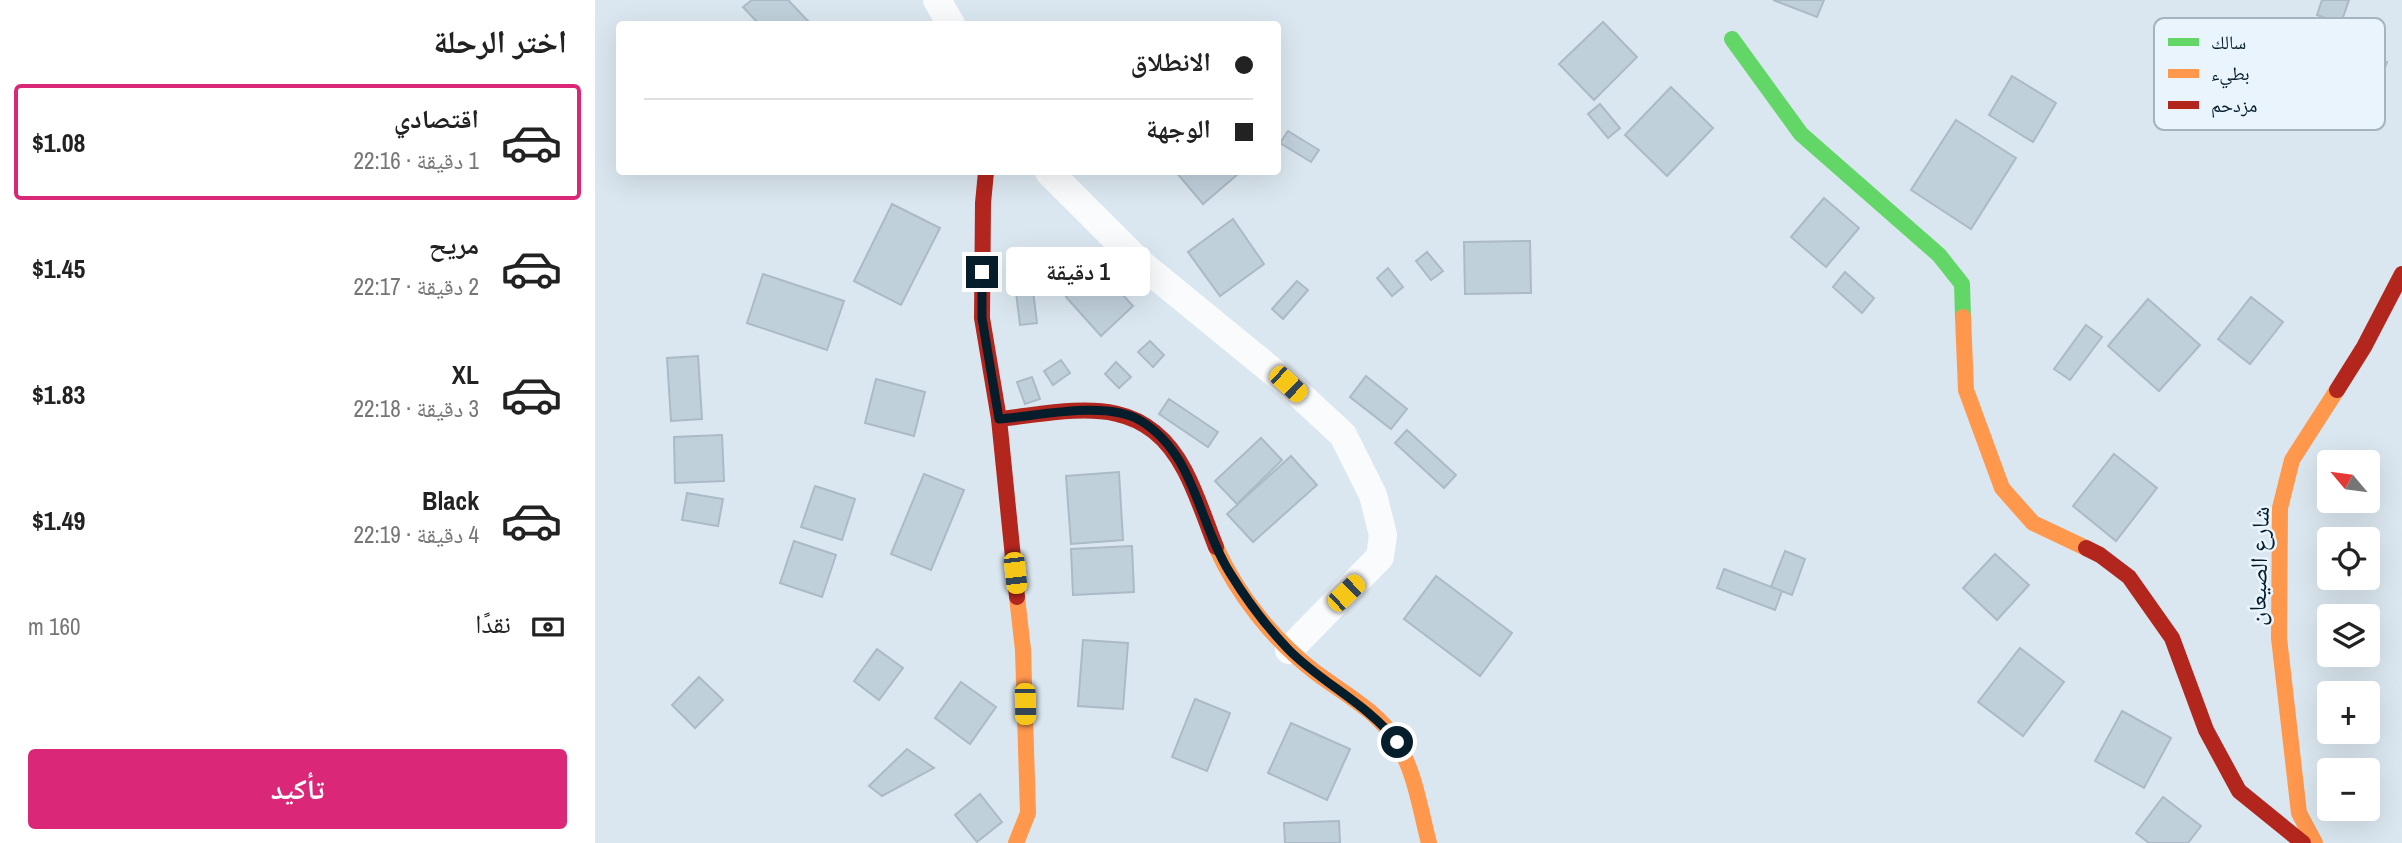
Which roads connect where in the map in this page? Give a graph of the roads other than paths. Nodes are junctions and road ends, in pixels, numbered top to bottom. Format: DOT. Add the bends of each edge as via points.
graph roads {
  1 [pos="937,0"];
  2 [pos="949,21"];
  3 [pos="1733,40"];
  4 [pos="986,175"];
  5 [pos="1052,175"];
  6 [pos="2402,274"];
  7 [pos="999,419"];
  8 [pos="1289,650"];
  9 [pos="1016,843"];
  10 [pos="1429,843"];
  11 [pos="2303,843"];
  12 [pos="2315,843"];
  1 -- 2 [label="street"];
  3 -- 11 [label="street" via="1801,134 1939,255 1962,284 1966,390 2002,488 2032,523 2100,555 2129,577 2172,638 2206,730 2239,790"];
  4 -- 7 [label="street" via="982,318"];
  5 -- 8 [label="street" via="1140,263 1334,426 1373,495 1383,535 1380,557"];
  6 -- 12 [label="street, شارع الصيعان" via="2364,347 2292,460 2280,508 2279,638 2299,813"];
  7 -- 8 [label="street" via="1117,413 1138,419 1163,436 1184,465 1230,573"];
  7 -- 9 [label="street" via="1023,650 1028,813"];
  8 -- 10 [label="street" via="1384,726 1397,742"];
}
